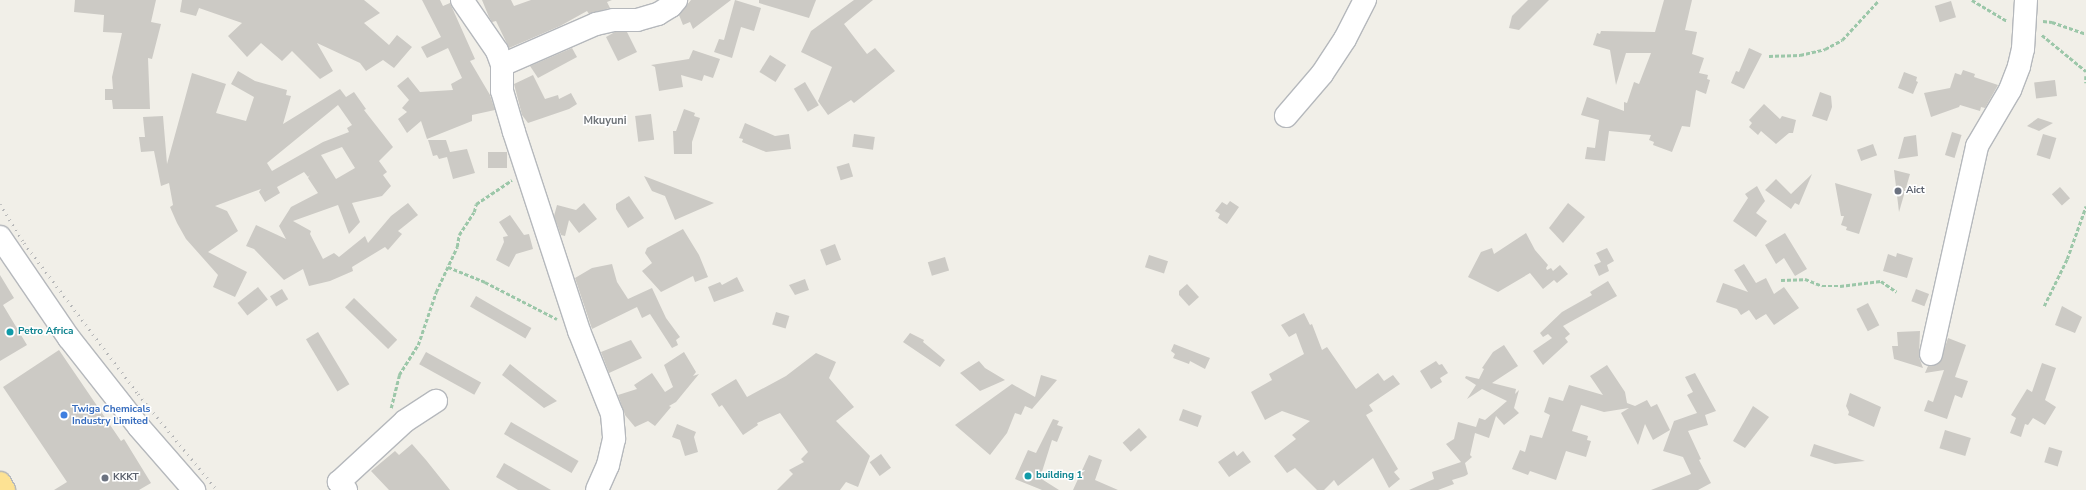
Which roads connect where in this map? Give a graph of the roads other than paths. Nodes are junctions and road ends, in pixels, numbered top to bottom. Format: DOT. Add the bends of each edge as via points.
graph roads {
  1 [pos="462,0"];
  2 [pos="676,0"];
  3 [pos="1365,0"];
  4 [pos="2027,16"];
  5 [pos="502,65"];
  6 [pos="1286,116"];
  7 [pos="0,237"];
  8 [pos="1931,354"];
  9 [pos="436,401"];
  10 [pos="0,483"];
  11 [pos="342,486"];
  12 [pos="4,490"];
  13 [pos="194,490"];
  14 [pos="597,490"];
  1 -- 5 [label="street" via="497,51"];
  2 -- 5 [label="street" via="658,14 638,20 614,20 596,24"];
  3 -- 6 [label="street" via="1345,39 1322,74"];
  4 -- 8 [label="street" via="2023,49 2010,90 1976,146"];
  5 -- 14 [label="street" via="502,91 528,177 579,331 612,414 614,438 608,465"];
  7 -- 13 [label="street" via="69,338 139,427"];
  9 -- 11 [label="street" via="405,421"];
  10 -- 12 [label="highway"];
}
